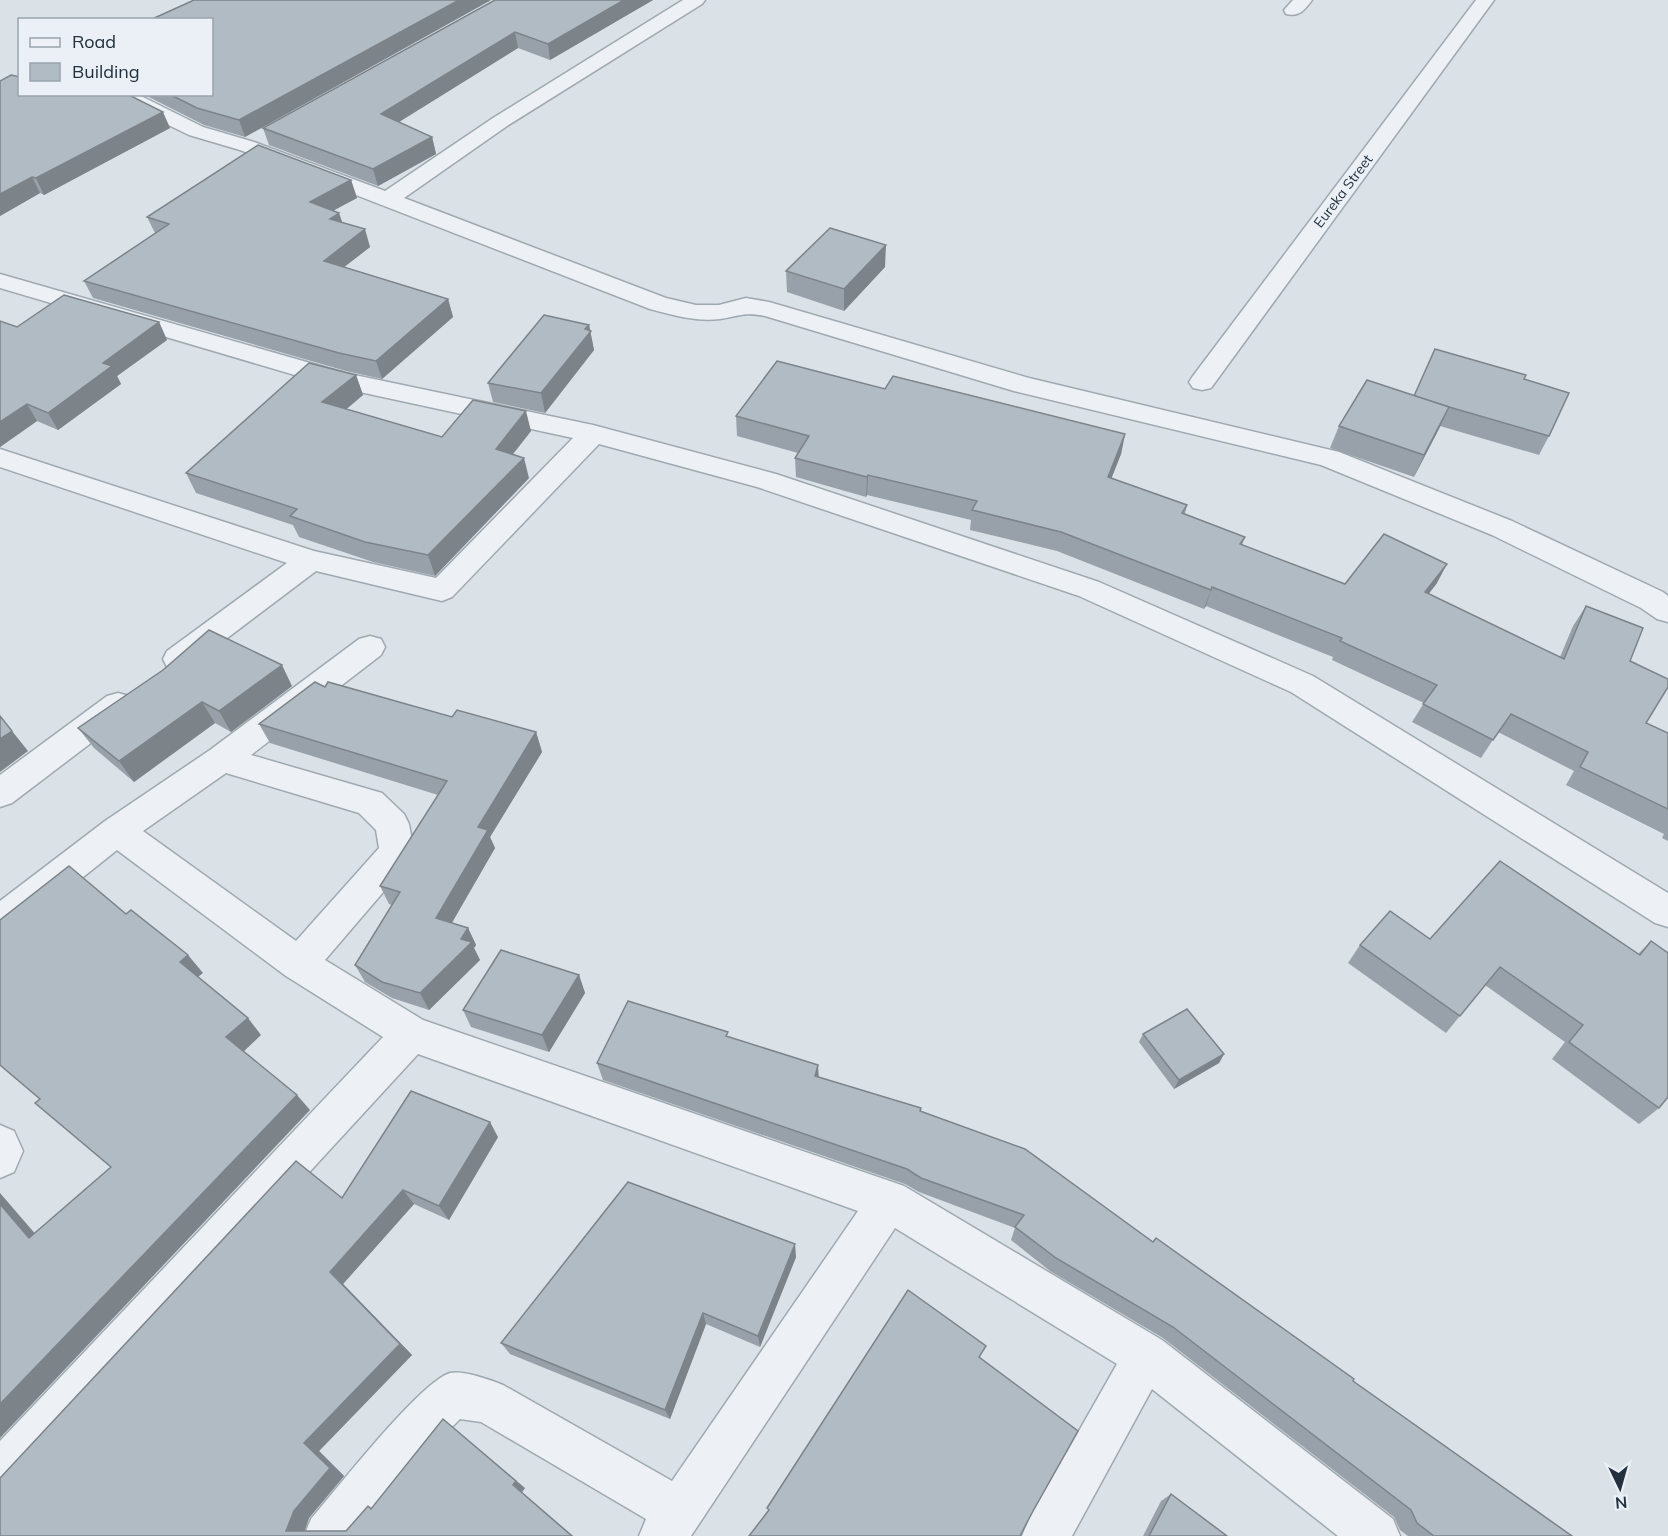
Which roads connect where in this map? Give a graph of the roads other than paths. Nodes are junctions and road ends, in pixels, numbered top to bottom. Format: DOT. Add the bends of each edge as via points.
graph roads {
  1 [pos="696,0"];
  2 [pos="1485,0"];
  3 [pos="124,96"];
  4 [pos="267,134"];
  5 [pos="247,146"];
  6 [pos="388,199"];
  7 [pos="0,281"];
  8 [pos="27,291"];
  9 [pos="0,305"];
  10 [pos="1202,382"];
  11 [pos="593,434"];
  12 [pos="3,463"];
  13 [pos="311,560"];
  14 [pos="1668,611"];
  15 [pos="370,647"];
  16 [pos="222,759"];
  17 [pos="0,793"];
  18 [pos="117,831"];
  19 [pos="1668,912"];
  20 [pos="0,922"];
  21 [pos="299,964"];
  22 [pos="411,1034"];
  23 [pos="0,1145"];
  24 [pos="0,1158"];
  25 [pos="889,1201"];
  26 [pos="1146,1356"];
  27 [pos="0,1475"];
  28 [pos="671,1523"];
  29 [pos="328,1536"];
  30 [pos="1046,1536"];
  31 [pos="1376,1536"];
  1 -- 6 [label="street" via="500,122"];
  2 -- 10 [label="street, Eureka Street"];
  3 -- 5 [label="street" via="196,131"];
  4 -- 5 [label="street"];
  5 -- 6 [label="street"];
  6 -- 14 [label="street" via="658,304 696,312 719,312 746,305 769,309 1023,385 1329,458 1502,528"];
  7 -- 8 [label="street"];
  8 -- 9 [label="street"];
  8 -- 11 [label="street" via="341,380"];
  11 -- 13 [label="street" via="442,590"];
  11 -- 19 [label="street" via="766,480 1089,589 1292,679"];
  12 -- 13 [label="street"];
  13 -- 17 [label="street"];
  15 -- 16 [label="street"];
  16 -- 18 [label="street"];
  16 -- 21 [label="street" via="370,803 393,824 397,852"];
  18 -- 20 [label="street"];
  18 -- 21 [label="street"];
  21 -- 22 [label="street"];
  22 -- 25 [label="street"];
  22 -- 27 [label="street"];
  23 -- 24 [label="street"];
  25 -- 26 [label="street"];
  25 -- 28 [label="street"];
  26 -- 30 [label="street"];
  26 -- 31 [label="street"];
  28 -- 29 [label="street" via="487,1401 452,1395"];
}
